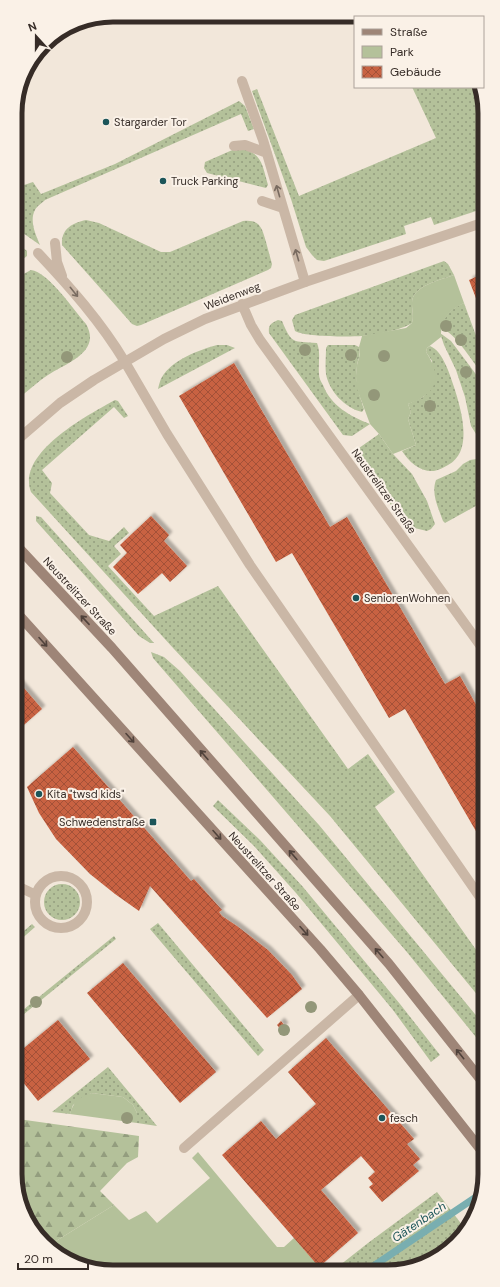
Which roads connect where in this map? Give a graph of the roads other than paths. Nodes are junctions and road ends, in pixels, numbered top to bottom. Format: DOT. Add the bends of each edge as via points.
graph roads {
  1 [pos="242,81"];
  2 [pos="234,146"];
  3 [pos="267,153"];
  4 [pos="262,201"];
  5 [pos="283,208"];
  6 [pos="478,224"];
  7 [pos="55,243"];
  8 [pos="38,253"];
  9 [pos="64,280"];
  10 [pos="305,282"];
  11 [pos="242,304"];
  12 [pos="125,362"];
  13 [pos="22,436"];
  14 [pos="22,551"];
  15 [pos="22,619"];
  16 [pos="478,642"];
  17 [pos="22,888"];
  18 [pos="478,894"];
  19 [pos="36,895"];
  20 [pos="359,995"];
  21 [pos="478,1076"];
  22 [pos="478,1146"];
  23 [pos="184,1148"];
  1 -- 3 [label="street"];
  2 -- 3 [label="street" via="245,145"];
  5 -- 3 [label="street, one-way"];
  4 -- 5 [label="street"];
  10 -- 5 [label="street, one-way"];
  6 -- 10 [label="street, Weidenweg"];
  7 -- 9 [label="street" via="57,262"];
  8 -- 9 [label="street"];
  9 -- 12 [label="street, one-way" via="114,343"];
  10 -- 11 [label="street, Weidenweg"];
  11 -- 12 [label="street, Weidenweg" via="164,339"];
  11 -- 16 [label="street, Neustrelitzer Straße" via="260,340"];
  12 -- 13 [label="street, Weidenweg" via="60,403"];
  12 -- 18 [label="street" via="250,565"];
  21 -- 14 [label="main road, Neustrelitzer Straße, one-way" via="389,964 112,648"];
  15 -- 20 [label="main road, Neustrelitzer Straße, one-way"];
  17 -- 19 [label="street"];
  19 -- 19 [label="street" via="39,916 53,927 62,929 78,923 87,908 88,900 82,885 68,877 52,878 39,888"];
  20 -- 22 [label="main road, Neustrelitzer Straße"];
  20 -- 23 [label="street"];
}
